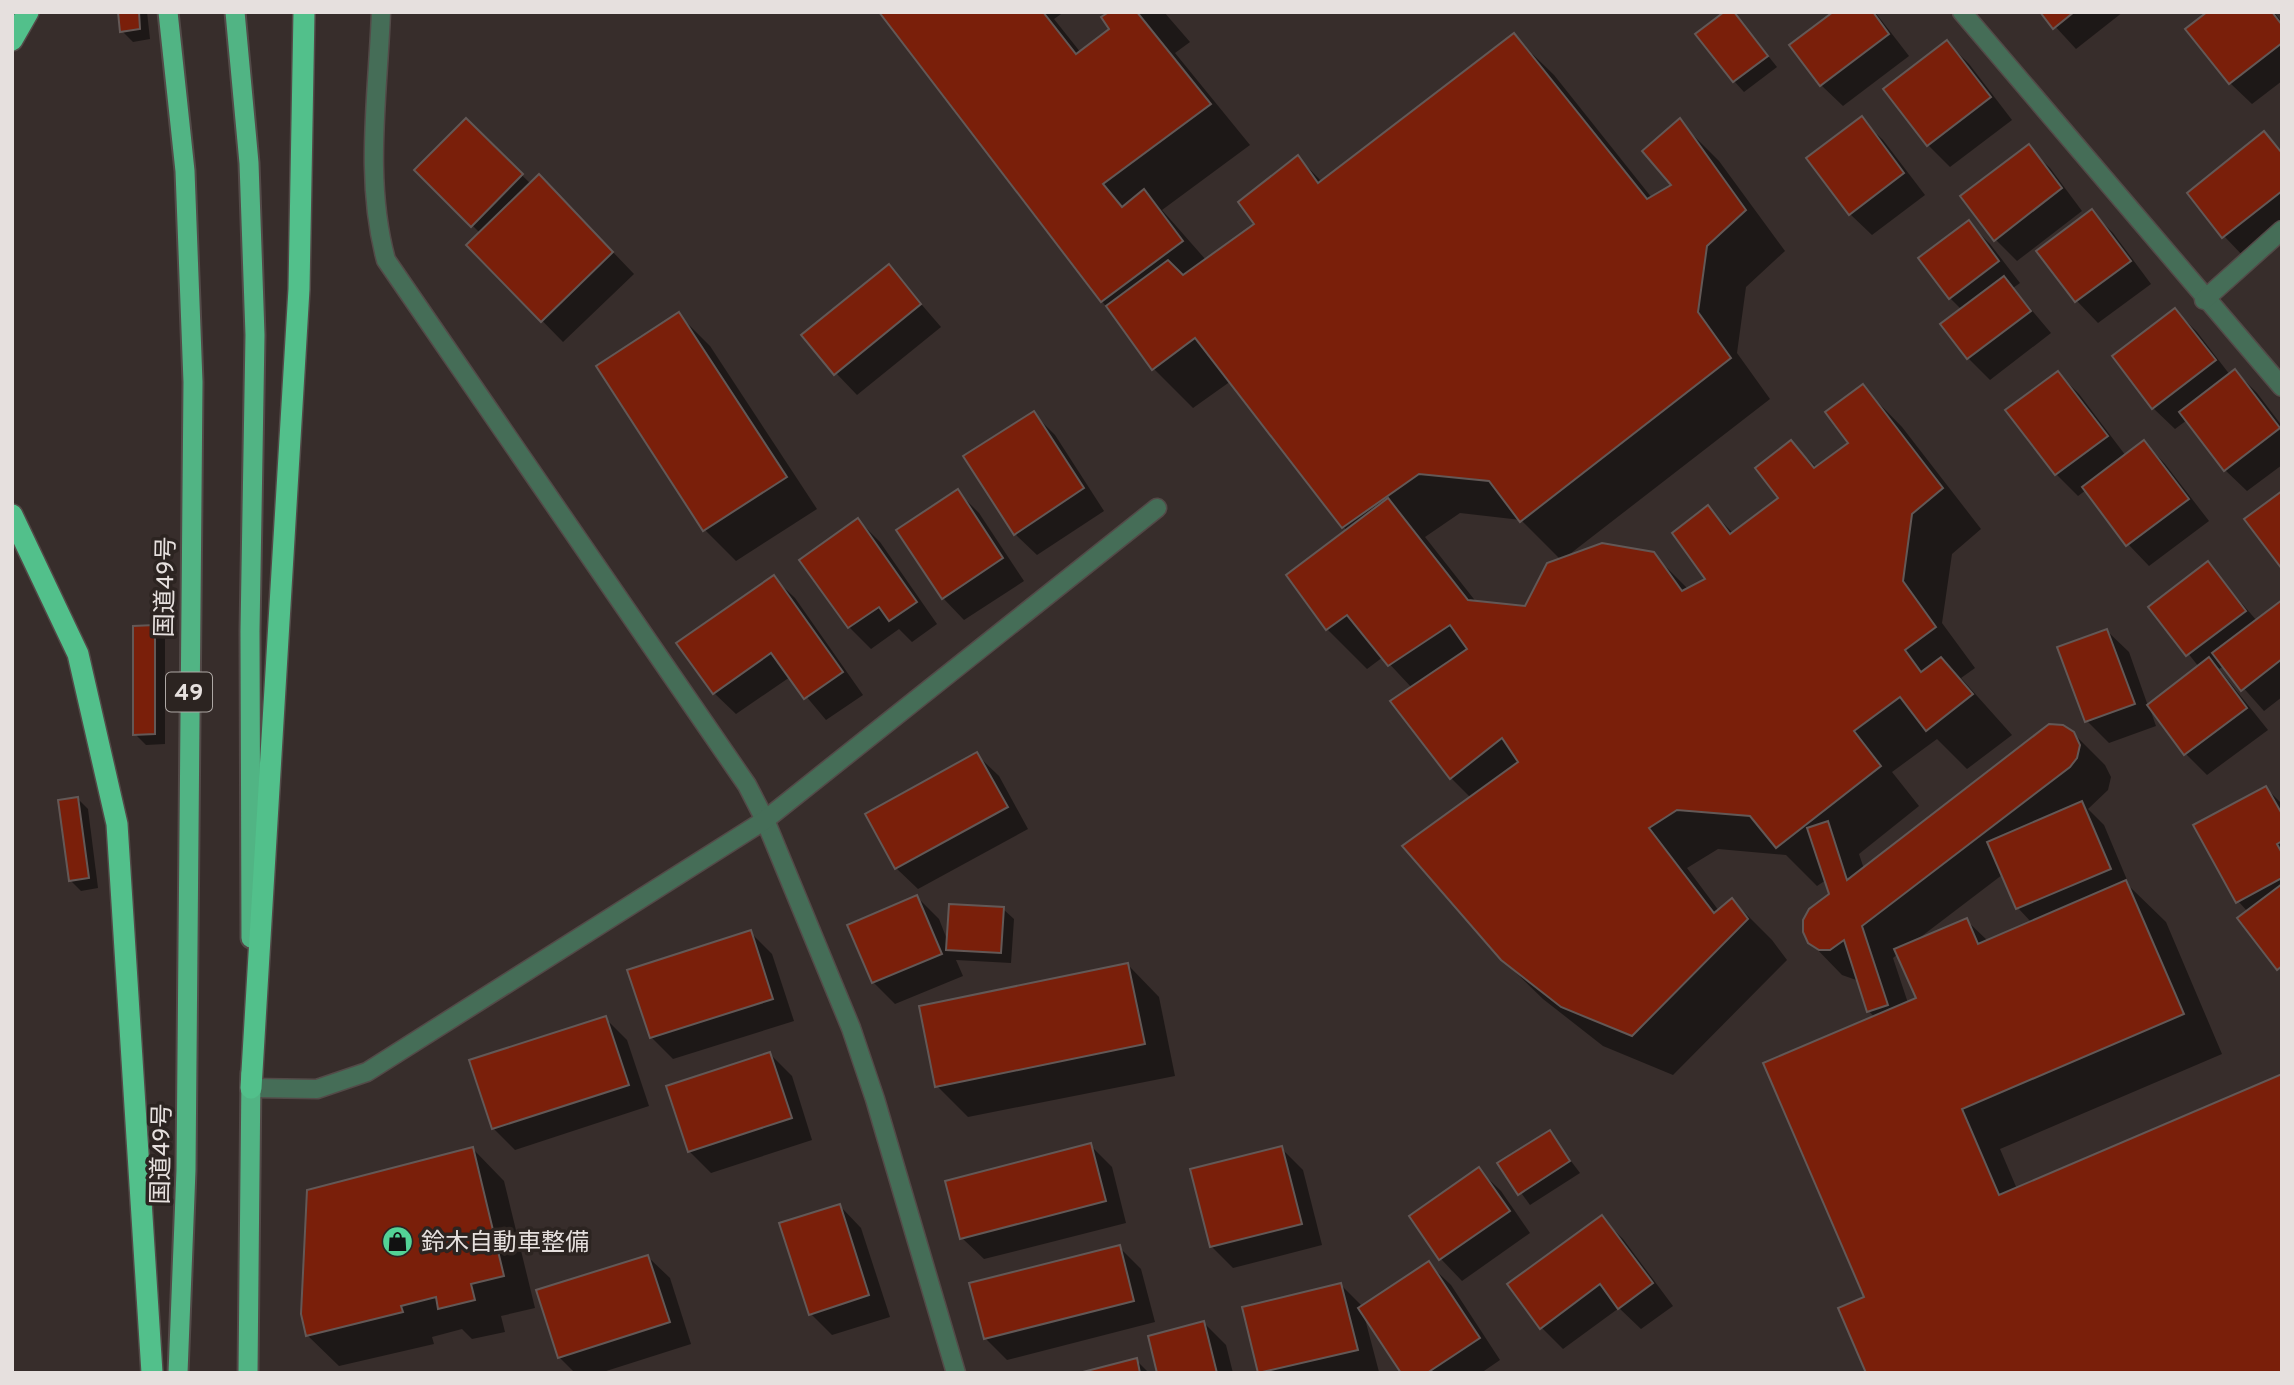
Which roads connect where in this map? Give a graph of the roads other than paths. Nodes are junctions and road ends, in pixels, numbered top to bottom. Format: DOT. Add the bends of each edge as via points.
graph roads {
  1 [pos="28,12"];
  2 [pos="168,12"];
  3 [pos="235,12"];
  4 [pos="304,12"];
  5 [pos="381,12"];
  6 [pos="1962,12"];
  7 [pos="12,40"];
  8 [pos="2282,230"];
  9 [pos="2204,300"];
  10 [pos="2282,387"];
  11 [pos="1157,508"];
  12 [pos="12,515"];
  13 [pos="765,820"];
  14 [pos="251,1088"];
  15 [pos="152,1373"];
  16 [pos="178,1373"];
  17 [pos="248,1373"];
  18 [pos="956,1373"];
  1 -- 7 [label="highway"];
  2 -- 16 [label="highway, 国道49号 / 49" via="185,171 193,382 186,1170"];
  3 -- 14 [label="highway" via="250,163 255,335"];
  4 -- 14 [label="highway" via="299,289"];
  5 -- 13 [label="street" via="374,192 376,222 387,260 747,785"];
  6 -- 9 [label="street"];
  8 -- 9 [label="street"];
  9 -- 10 [label="street"];
  11 -- 13 [label="street"];
  12 -- 15 [label="highway" via="78,654 117,824"];
  13 -- 14 [label="street" via="367,1072 317,1089"];
  13 -- 18 [label="street" via="876,1099"];
  14 -- 17 [label="highway"];
}
